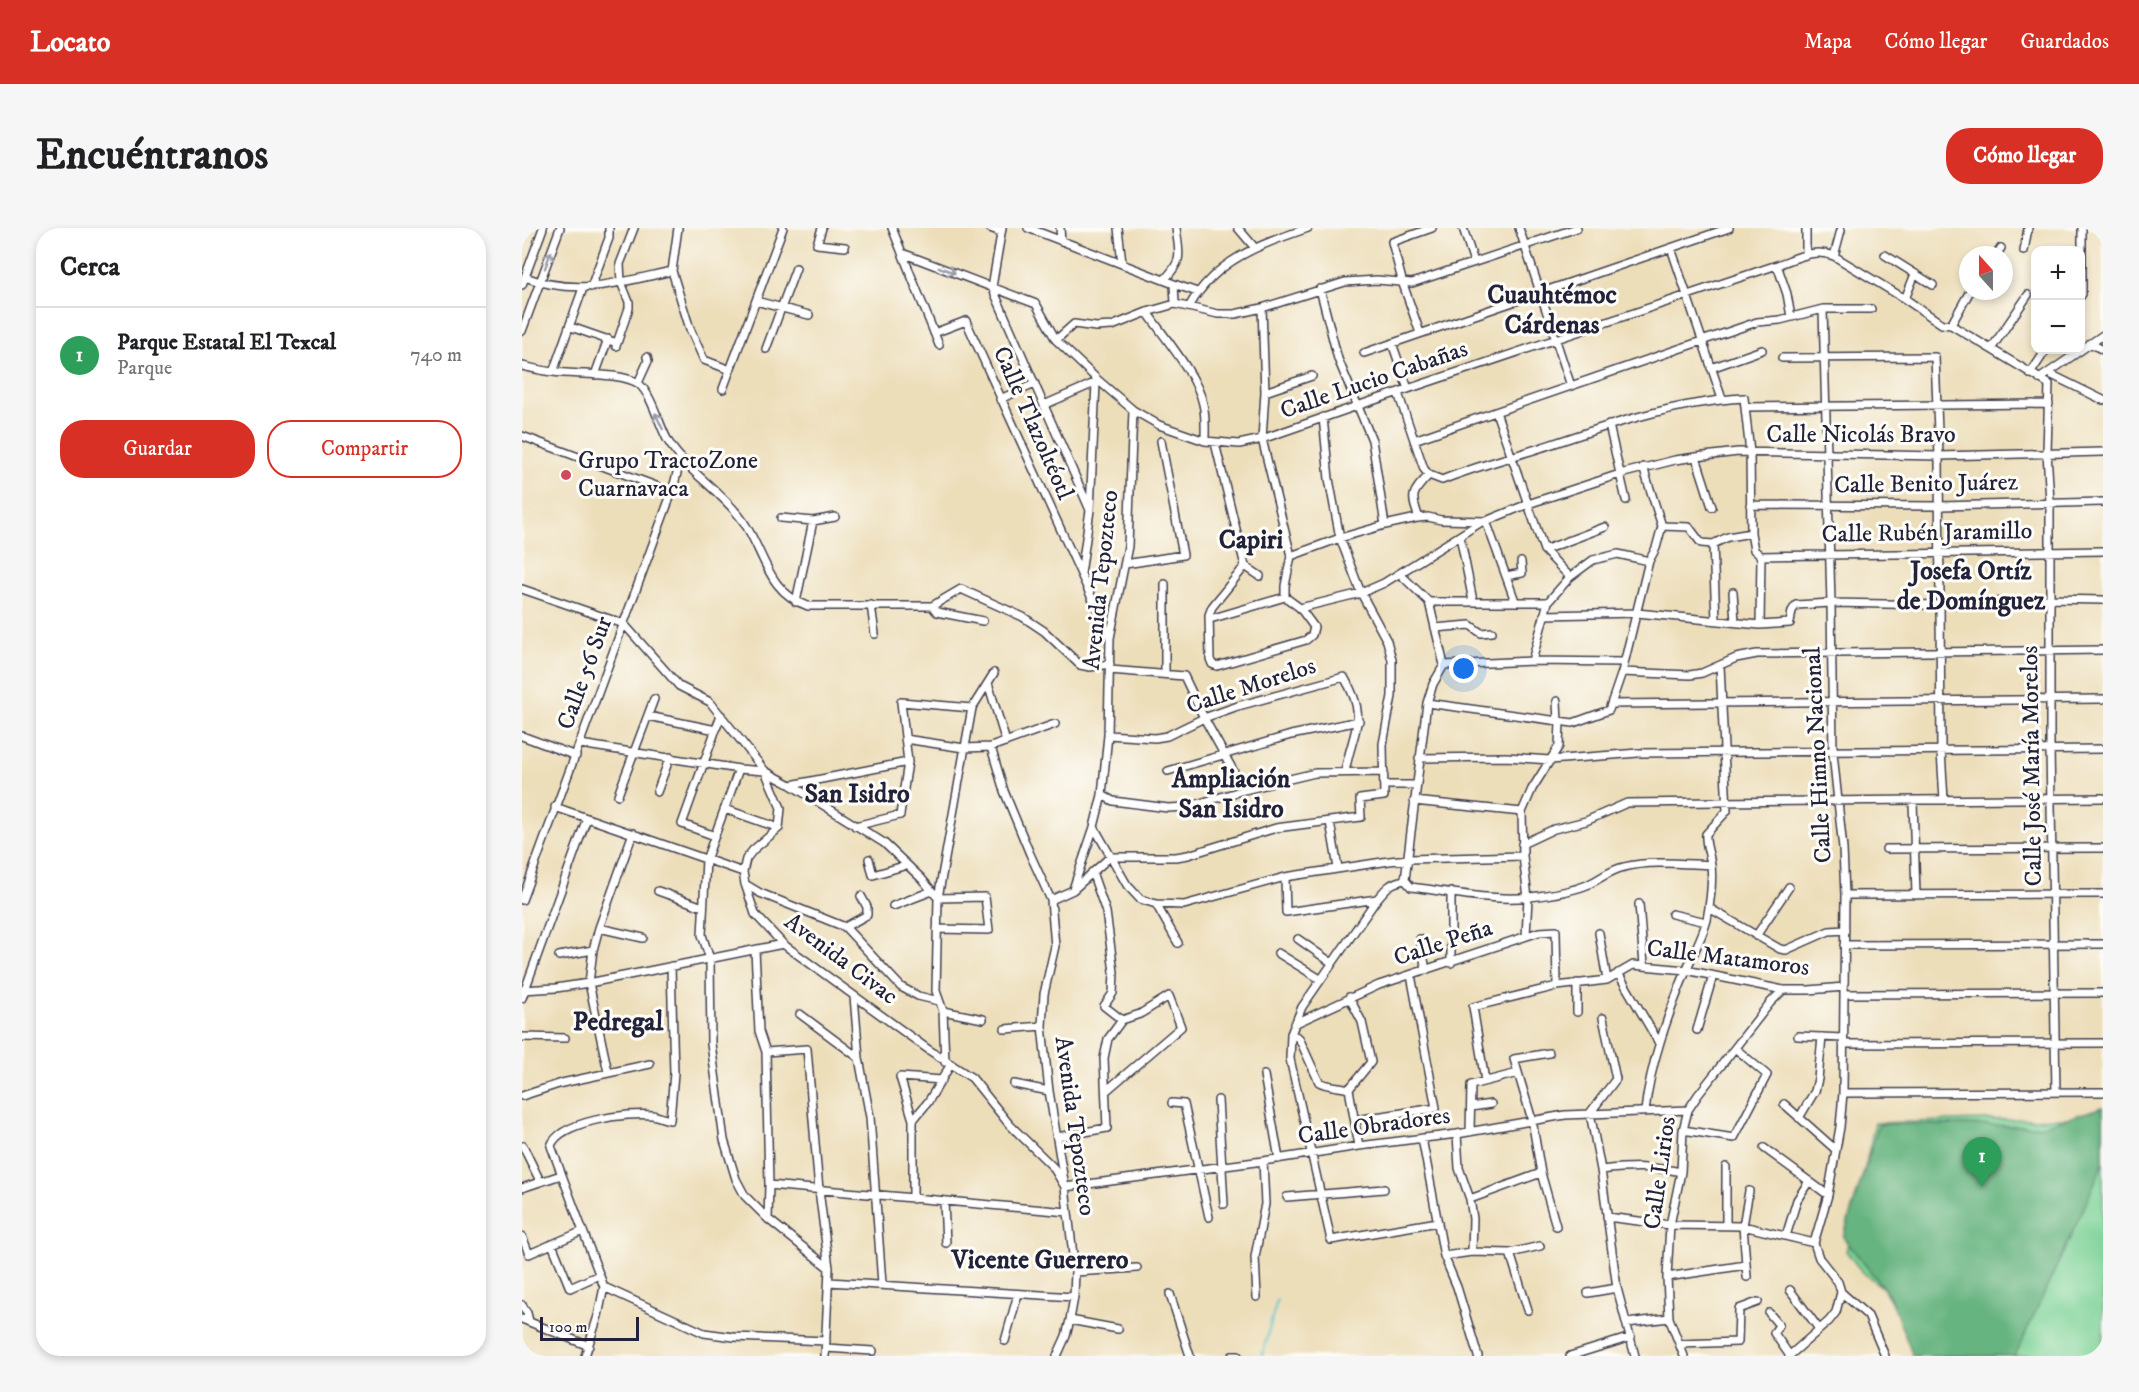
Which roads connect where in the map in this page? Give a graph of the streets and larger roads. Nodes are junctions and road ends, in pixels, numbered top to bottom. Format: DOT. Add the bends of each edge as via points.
graph roads {
  1 [pos="543,228"];
  2 [pos="560,228"];
  3 [pos="609,228"];
  4 [pos="634,228"];
  5 [pos="678,228"];
  6 [pos="783,228"];
  7 [pos="822,228"];
  8 [pos="892,228"];
  9 [pos="990,228"];
  10 [pos="1028,228"];
  11 [pos="1060,228"];
  12 [pos="1118,228"];
  13 [pos="1176,228"];
  14 [pos="1238,228"];
  15 [pos="1308,228"];
  16 [pos="1432,228"];
  17 [pos="1462,228"];
  18 [pos="1519,228"];
  19 [pos="1577,228"];
  20 [pos="1728,228"];
  21 [pos="1806,228"];
  22 [pos="2028,228"];
  23 [pos="2082,228"];
  24 [pos="1001,230"];
  25 [pos="1568,230"];
  26 [pos="1841,231"];
  27 [pos="1061,240"];
  28 [pos="1525,246"];
  29 [pos="2082,246"];
  30 [pos="845,247"];
  31 [pos="1255,248"];
  32 [pos="1671,248"];
  33 [pos="2024,251"];
  34 [pos="902,253"];
  35 [pos="1806,254"];
  36 [pos="1885,255"];
  37 [pos="1834,256"];
  38 [pos="1474,262"];
  39 [pos="1122,263"];
  40 [pos="1777,265"];
  41 [pos="796,268"];
  42 [pos="672,271"];
  43 [pos="1915,274"];
  44 [pos="525,277"];
  45 [pos="1165,279"];
  46 [pos="621,282"];
  47 [pos="540,283"];
  48 [pos="1174,284"];
  49 [pos="1403,284"];
  50 [pos="522,285"];
  51 [pos="1933,285"];
  52 [pos="587,287"];
  53 [pos="992,287"];
  54 [pos="1320,289"];
  55 [pos="1197,292"];
  56 [pos="1540,292"];
  57 [pos="1687,295"];
  58 [pos="2028,295"];
  59 [pos="1905,299"];
  60 [pos="1965,300"];
  61 [pos="756,301"];
  62 [pos="1175,303"];
  63 [pos="1189,307"];
  64 [pos="782,308"];
  65 [pos="1262,308"];
  66 [pos="1824,309"];
  67 [pos="1871,309"];
  68 [pos="1147,312"];
  69 [pos="809,315"];
  70 [pos="1791,317"];
  71 [pos="1951,325"];
  72 [pos="571,327"];
  73 [pos="522,331"];
  74 [pos="934,333"];
  75 [pos="1420,333"];
  76 [pos="2103,335"];
  77 [pos="608,339"];
  78 [pos="1556,339"];
  79 [pos="1056,340"];
  80 [pos="1702,341"];
  81 [pos="1392,343"];
  82 [pos="2090,343"];
  83 [pos="939,345"];
  84 [pos="766,349"];
  85 [pos="1762,350"];
  86 [pos="1991,350"];
  87 [pos="2103,350"];
  88 [pos="1364,353"];
  89 [pos="2043,354"];
  90 [pos="647,357"];
  91 [pos="1782,358"];
  92 [pos="1825,358"];
  93 [pos="522,366"];
  94 [pos="1711,368"];
  95 [pos="730,370"];
  96 [pos="553,372"];
  97 [pos="2048,373"];
  98 [pos="2030,374"];
  99 [pos="595,375"];
  100 [pos="1312,376"];
  101 [pos="2039,379"];
  102 [pos="1098,382"];
  103 [pos="638,383"];
  104 [pos="1035,384"];
  105 [pos="1571,386"];
  106 [pos="723,389"];
  107 [pos="1408,389"];
  108 [pos="1265,392"];
  109 [pos="1398,393"];
  110 [pos="1000,399"];
  111 [pos="1722,399"];
  112 [pos="2103,400"];
  113 [pos="2049,404"];
  114 [pos="1044,405"];
  115 [pos="1937,405"];
  116 [pos="1357,406"];
  117 [pos="1826,406"];
  118 [pos="1746,407"];
  119 [pos="1133,410"];
  120 [pos="1496,412"];
  121 [pos="1323,417"];
  122 [pos="1609,425"];
  123 [pos="522,436"];
  124 [pos="1262,440"];
  125 [pos="1413,440"];
  126 [pos="1161,441"];
  127 [pos="1205,441"];
  128 [pos="1215,443"];
  129 [pos="2047,452"];
  130 [pos="2103,452"];
  131 [pos="1750,453"];
  132 [pos="1828,455"];
  133 [pos="1513,456"];
  134 [pos="1939,456"];
  135 [pos="1696,457"];
  136 [pos="681,458"];
  137 [pos="1643,467"];
  138 [pos="1620,474"];
  139 [pos="1429,475"];
  140 [pos="672,492"];
  141 [pos="1626,500"];
  142 [pos="2050,502"];
  143 [pos="2103,502"];
  144 [pos="1528,504"];
  145 [pos="1750,505"];
  146 [pos="1829,505"];
  147 [pos="1940,506"];
  148 [pos="1712,507"];
  149 [pos="1090,510"];
  150 [pos="835,517"];
  151 [pos="781,518"];
  152 [pos="1419,518"];
  153 [pos="813,520"];
  154 [pos="1484,521"];
  155 [pos="1385,525"];
  156 [pos="1662,526"];
  157 [pos="1605,527"];
  158 [pos="1751,533"];
  159 [pos="1460,536"];
  160 [pos="1340,538"];
  161 [pos="1713,544"];
  162 [pos="1544,550"];
  163 [pos="2050,550"];
  164 [pos="2103,551"];
  165 [pos="1830,554"];
  166 [pos="1940,554"];
  167 [pos="1291,556"];
  168 [pos="1761,556"];
  169 [pos="1649,561"];
  170 [pos="1521,562"];
  171 [pos="1125,564"];
  172 [pos="1245,566"];
  173 [pos="1400,574"];
  174 [pos="1081,575"];
  175 [pos="1260,576"];
  176 [pos="1506,576"];
  177 [pos="1570,577"];
  178 [pos="1165,584"];
  179 [pos="522,589"];
  180 [pos="1361,592"];
  181 [pos="1733,592"];
  182 [pos="1285,597"];
  183 [pos="2049,599"];
  184 [pos="2103,600"];
  185 [pos="1473,601"];
  186 [pos="1515,601"];
  187 [pos="796,602"];
  188 [pos="1429,602"];
  189 [pos="1548,602"];
  190 [pos="1831,603"];
  191 [pos="871,605"];
  192 [pos="1940,605"];
  193 [pos="932,606"];
  194 [pos="1300,608"];
  195 [pos="1637,613"];
  196 [pos="1544,615"];
  197 [pos="1210,619"];
  198 [pos="1716,620"];
  199 [pos="983,621"];
  200 [pos="1735,622"];
  201 [pos="624,624"];
  202 [pos="1760,625"];
  203 [pos="1435,628"];
  204 [pos="1492,632"];
  205 [pos="875,634"];
  206 [pos="1110,638"];
  207 [pos="2050,650"];
  208 [pos="2103,650"];
  209 [pos="1832,653"];
  210 [pos="1941,653"];
  211 [pos="1532,661"];
  212 [pos="1624,662"];
  213 [pos="1444,665"];
  214 [pos="1720,665"];
  215 [pos="1110,667"];
  216 [pos="1622,672"];
  217 [pos="994,673"];
  218 [pos="1165,674"];
  219 [pos="988,683"];
  220 [pos="654,699"];
  221 [pos="2103,699"];
  222 [pos="2051,700"];
  223 [pos="1557,701"];
  224 [pos="1941,702"];
  225 [pos="1427,703"];
  226 [pos="1832,703"];
  227 [pos="1723,704"];
  228 [pos="1610,707"];
  229 [pos="972,708"];
  230 [pos="721,715"];
  231 [pos="648,716"];
  232 [pos="1204,718"];
  233 [pos="1359,721"];
  234 [pos="1559,722"];
  235 [pos="1055,724"];
  236 [pos="716,730"];
  237 [pos="1108,735"];
  238 [pos="522,736"];
  239 [pos="905,739"];
  240 [pos="1006,742"];
  241 [pos="580,744"];
  242 [pos="992,747"];
  243 [pos="964,748"];
  244 [pos="2050,748"];
  245 [pos="2103,749"];
  246 [pos="1941,751"];
  247 [pos="634,752"];
  248 [pos="1724,753"];
  249 [pos="1833,753"];
  250 [pos="1224,754"];
  251 [pos="576,756"];
  252 [pos="670,757"];
  253 [pos="1419,758"];
  254 [pos="1550,760"];
  255 [pos="908,762"];
  256 [pos="704,763"];
  257 [pos="739,769"];
  258 [pos="765,771"];
  259 [pos="1168,771"];
  260 [pos="1346,772"];
  261 [pos="1384,772"];
  262 [pos="791,785"];
  263 [pos="1384,785"];
  264 [pos="1416,785"];
  265 [pos="1244,790"];
  266 [pos="657,792"];
  267 [pos="618,795"];
  268 [pos="1102,795"];
  269 [pos="2103,798"];
  270 [pos="2051,799"];
  271 [pos="1944,800"];
  272 [pos="1414,801"];
  273 [pos="1727,801"];
  274 [pos="1837,801"];
  275 [pos="1913,801"];
  276 [pos="555,807"];
  277 [pos="725,809"];
  278 [pos="1522,812"];
  279 [pos="587,818"];
  280 [pos="1330,822"];
  281 [pos="855,826"];
  282 [pos="779,828"];
  283 [pos="1093,831"];
  284 [pos="633,833"];
  285 [pos="715,836"];
  286 [pos="1522,844"];
  287 [pos="2053,848"];
  288 [pos="2103,848"];
  289 [pos="1886,849"];
  290 [pos="1914,849"];
  291 [pos="1523,856"];
  292 [pos="1109,858"];
  293 [pos="868,859"];
  294 [pos="1409,859"];
  295 [pos="706,860"];
  296 [pos="907,865"];
  297 [pos="1711,865"];
  298 [pos="1338,868"];
  299 [pos="743,872"];
  300 [pos="1092,872"];
  301 [pos="1284,877"];
  302 [pos="1405,880"];
  303 [pos="525,883"];
  304 [pos="745,884"];
  305 [pos="1789,887"];
  306 [pos="1073,890"];
  307 [pos="658,891"];
  308 [pos="932,891"];
  309 [pos="1451,892"];
  310 [pos="2053,894"];
  311 [pos="2103,894"];
  312 [pos="1845,895"];
  313 [pos="1916,895"];
  314 [pos="861,896"];
  315 [pos="938,898"];
  316 [pos="1528,898"];
  317 [pos="1377,899"];
  318 [pos="522,900"];
  319 [pos="1051,900"];
  320 [pos="1156,904"];
  321 [pos="1639,904"];
  322 [pos="893,906"];
  323 [pos="703,907"];
  324 [pos="1709,908"];
  325 [pos="1672,914"];
  326 [pos="1706,922"];
  327 [pos="845,927"];
  328 [pos="599,928"];
  329 [pos="937,929"];
  330 [pos="1845,930"];
  331 [pos="1599,933"];
  332 [pos="1526,936"];
  333 [pos="1756,936"];
  334 [pos="643,938"];
  335 [pos="1298,939"];
  336 [pos="1420,939"];
  337 [pos="1179,943"];
  338 [pos="783,944"];
  339 [pos="2103,944"];
  340 [pos="1844,945"];
  341 [pos="2053,945"];
  342 [pos="593,950"];
  343 [pos="755,950"];
  344 [pos="1278,953"];
  345 [pos="559,956"];
  346 [pos="710,959"];
  347 [pos="1332,963"];
  348 [pos="1451,963"];
  349 [pos="1644,965"];
  350 [pos="671,966"];
  351 [pos="1426,970"];
  352 [pos="1686,970"];
  353 [pos="1618,973"];
  354 [pos="1412,975"];
  355 [pos="1713,976"];
  356 [pos="1320,979"];
  357 [pos="1608,981"];
  358 [pos="589,983"];
  359 [pos="1576,983"];
  360 [pos="1557,986"];
  361 [pos="1783,990"];
  362 [pos="1844,991"];
  363 [pos="523,993"];
  364 [pos="2054,993"];
  365 [pos="2103,993"];
  366 [pos="855,996"];
  367 [pos="1349,998"];
  368 [pos="939,1001"];
  369 [pos="943,1011"];
  370 [pos="1578,1012"];
  371 [pos="800,1014"];
  372 [pos="1603,1018"];
  373 [pos="983,1019"];
  374 [pos="1122,1020"];
  375 [pos="1294,1024"];
  376 [pos="1042,1026"];
  377 [pos="1005,1029"];
  378 [pos="1697,1030"];
  379 [pos="1292,1034"];
  380 [pos="1798,1036"];
  381 [pos="522,1037"];
  382 [pos="1822,1037"];
  383 [pos="565,1038"];
  384 [pos="1843,1041"];
  385 [pos="2055,1042"];
  386 [pos="1659,1043"];
  387 [pos="2103,1043"];
  388 [pos="1736,1048"];
  389 [pos="766,1052"];
  390 [pos="1550,1053"];
  391 [pos="859,1058"];
  392 [pos="948,1063"];
  393 [pos="650,1064"];
  394 [pos="608,1072"];
  395 [pos="1518,1073"];
  396 [pos="1264,1075"];
  397 [pos="942,1080"];
  398 [pos="1485,1081"];
  399 [pos="1014,1084"];
  400 [pos="1349,1089"];
  401 [pos="1049,1091"];
  402 [pos="1106,1091"];
  403 [pos="2055,1092"];
  404 [pos="2103,1092"];
  405 [pos="1843,1093"];
  406 [pos="522,1096"];
  407 [pos="1218,1100"];
  408 [pos="1172,1103"];
  409 [pos="1491,1104"];
  410 [pos="1784,1104"];
  411 [pos="1471,1107"];
  412 [pos="1688,1110"];
  413 [pos="1646,1111"];
  414 [pos="1590,1113"];
  415 [pos="1799,1119"];
  416 [pos="913,1120"];
  417 [pos="1355,1120"];
  418 [pos="1532,1120"];
  419 [pos="1683,1130"];
  420 [pos="1470,1132"];
  421 [pos="1457,1134"];
  422 [pos="1057,1137"];
  423 [pos="1422,1138"];
  424 [pos="523,1146"];
  425 [pos="1359,1146"];
  426 [pos="1764,1148"];
  427 [pos="1836,1150"];
  428 [pos="1311,1154"];
  429 [pos="1284,1159"];
  430 [pos="1263,1161"];
  431 [pos="1222,1167"];
  432 [pos="1726,1167"];
  433 [pos="1198,1170"];
  434 [pos="1601,1170"];
  435 [pos="1681,1172"];
  436 [pos="1541,1173"];
  437 [pos="561,1175"];
  438 [pos="540,1181"];
  439 [pos="1809,1181"];
  440 [pos="769,1185"];
  441 [pos="1065,1187"];
  442 [pos="522,1188"];
  443 [pos="1384,1189"];
  444 [pos="819,1190"];
  445 [pos="1749,1191"];
  446 [pos="877,1194"];
  447 [pos="1320,1194"];
  448 [pos="1828,1195"];
  449 [pos="1287,1197"];
  450 [pos="913,1199"];
  451 [pos="1470,1199"];
  452 [pos="944,1202"];
  453 [pos="1224,1204"];
  454 [pos="1068,1212"];
  455 [pos="1209,1217"];
  456 [pos="1607,1217"];
  457 [pos="768,1219"];
  458 [pos="1438,1222"];
  459 [pos="1670,1225"];
  460 [pos="1726,1225"];
  461 [pos="1556,1226"];
  462 [pos="1743,1227"];
  463 [pos="583,1230"];
  464 [pos="522,1236"];
  465 [pos="1786,1236"];
  466 [pos="1815,1243"];
  467 [pos="552,1244"];
  468 [pos="946,1244"];
  469 [pos="1540,1246"];
  470 [pos="1472,1252"];
  471 [pos="1510,1253"];
  472 [pos="1444,1256"];
  473 [pos="1746,1265"];
  474 [pos="829,1268"];
  475 [pos="1137,1268"];
  476 [pos="1074,1272"];
  477 [pos="599,1275"];
  478 [pos="1667,1277"];
  479 [pos="1747,1277"];
  480 [pos="829,1282"];
  481 [pos="882,1284"];
  482 [pos="604,1287"];
  483 [pos="1617,1288"];
  484 [pos="1790,1290"];
  485 [pos="1841,1292"];
  486 [pos="1588,1293"];
  487 [pos="1018,1294"];
  488 [pos="1170,1294"];
  489 [pos="1074,1297"];
  490 [pos="1257,1297"];
  491 [pos="1758,1302"];
  492 [pos="522,1305"];
  493 [pos="1528,1310"];
  494 [pos="1769,1313"];
  495 [pos="1670,1318"];
  496 [pos="526,1320"];
  497 [pos="1070,1320"];
  498 [pos="1627,1323"];
  499 [pos="1118,1329"];
  500 [pos="1819,1329"];
  501 [pos="1630,1337"];
  502 [pos="1005,1341"];
  503 [pos="1680,1344"];
  504 [pos="589,1346"];
  505 [pos="826,1348"];
  506 [pos="873,1350"];
  507 [pos="585,1356"];
  508 [pos="1057,1356"];
  509 [pos="1190,1356"];
  510 [pos="1478,1356"];
  511 [pos="1570,1356"];
  512 [pos="1635,1356"];
  513 [pos="1684,1356"];
  514 [pos="1790,1356"];
  515 [pos="1886,1356"];
  1 -- 44 [label="street"];
  47 -- 2 [label="street, one-way"];
  3 -- 52 [label="street" via="609,238"];
  4 -- 46 [label="street" via="620,264"];
  5 -- 42 [label="street"];
  6 -- 61 [label="street"];
  7 -- 30 [label="street" via="817,244"];
  8 -- 34 [label="street"];
  9 -- 24 [label="street"];
  10 -- 27 [label="street"];
  11 -- 27 [label="street"];
  12 -- 39 [label="street"];
  13 -- 45 [label="street" via="1179,258"];
  14 -- 31 [label="street"];
  15 -- 31 [label="street"];
  16 -- 49 [label="street" via="1392,242"];
  17 -- 38 [label="street"];
  18 -- 28 [label="street"];
  19 -- 25 [label="street"];
  20 -- 32 [label="street"];
  21 -- 35 [label="street"];
  22 -- 33 [label="street"];
  23 -- 29 [label="street"];
  24 -- 53 [label="street"];
  25 -- 28 [label="street"];
  26 -- 37 [label="street"];
  27 -- 39 [label="street"];
  28 -- 38 [label="street"];
  28 -- 56 [label="street"];
  31 -- 55 [label="street" via="1230,261"];
  32 -- 56 [label="street"];
  32 -- 57 [label="street"];
  34 -- 53 [label="street, Calle Lucio Cabañas, one-way"];
  34 -- 74 [label="street"];
  35 -- 37 [label="street" via="1823,252"];
  35 -- 40 [label="street, Calle Lucio Cabañas"];
  36 -- 43 [label="street"];
  37 -- 59 [label="street"];
  38 -- 49 [label="street"];
  39 -- 45 [label="street"];
  40 -- 57 [label="street, Calle Lucio Cabañas"];
  40 -- 70 [label="street"];
  41 -- 64 [label="street"];
  42 -- 46 [label="street"];
  42 -- 95 [label="street" via="704,360"];
  43 -- 51 [label="street"];
  43 -- 59 [label="street"];
  44 -- 47 [label="street"];
  44 -- 50 [label="street"];
  45 -- 48 [label="street"];
  46 -- 52 [label="street"];
  46 -- 77 [label="street" via="629,308 617,344"];
  47 -- 52 [label="street"];
  47 -- 73 [label="street"];
  48 -- 55 [label="street"];
  48 -- 62 [label="street"];
  49 -- 54 [label="street" via="1377,280"];
  49 -- 75 [label="street"];
  52 -- 72 [label="street"];
  53 -- 79 [label="street, Calle Lucio Cabañas" via="1036,304"];
  53 -- 104 [label="street"];
  54 -- 65 [label="street"];
  54 -- 116 [label="street" via="1332,341"];
  55 -- 63 [label="street"];
  56 -- 75 [label="street"];
  56 -- 78 [label="street"];
  57 -- 78 [label="street, Calle Lucio Cabañas"];
  57 -- 80 [label="street"];
  58 -- 86 [label="street"];
  59 -- 71 [label="street" via="1942,324"];
  60 -- 71 [label="street"];
  61 -- 64 [label="street"];
  61 -- 95 [label="street"];
  62 -- 63 [label="street"];
  62 -- 68 [label="street"];
  63 -- 65 [label="street" via="1218,314"];
  64 -- 69 [label="street"];
  64 -- 84 [label="street"];
  65 -- 108 [label="street"];
  66 -- 67 [label="street"];
  66 -- 70 [label="street"];
  66 -- 92 [label="street, Calle Himno Nacional"];
  68 -- 79 [label="street" via="1112,326 1074,324"];
  68 -- 127 [label="street" via="1200,393 1206,418"];
  70 -- 80 [label="street" via="1757,322"];
  71 -- 86 [label="street"];
  72 -- 77 [label="street"];
  72 -- 96 [label="street"];
  74 -- 83 [label="street"];
  74 -- 110 [label="street, Calle Tlazoltéotl" via="966,321"];
  75 -- 81 [label="street"];
  76 -- 82 [label="street"];
  77 -- 99 [label="street"];
  78 -- 105 [label="street"];
  78 -- 107 [label="street, Calle Lucio Cabañas"];
  79 -- 102 [label="street, Calle Lucio Cabañas"];
  80 -- 94 [label="street"];
  80 -- 105 [label="street"];
  81 -- 88 [label="street"];
  81 -- 107 [label="street"];
  82 -- 87 [label="street"];
  82 -- 97 [label="street"];
  85 -- 94 [label="street"];
  86 -- 98 [label="street"];
  89 -- 98 [label="street"];
  90 -- 103 [label="street"];
  91 -- 92 [label="street"];
  92 -- 115 [label="street" via="1935,357"];
  92 -- 117 [label="street, Calle Himno Nacional"];
  93 -- 96 [label="street"];
  94 -- 111 [label="street"];
  95 -- 106 [label="street"];
  96 -- 99 [label="street"];
  97 -- 101 [label="street"];
  97 -- 112 [label="street"];
  98 -- 101 [label="street"];
  99 -- 103 [label="street" via="620,376"];
  100 -- 108 [label="street"];
  101 -- 113 [label="street" via="2049,384"];
  102 -- 114 [label="street"];
  102 -- 119 [label="street, Calle Lucio Cabañas"];
  102 -- 149 [label="street"];
  136 -- 103 [label="street, one-way"];
  104 -- 110 [label="street"];
  104 -- 114 [label="street"];
  105 -- 120 [label="street"];
  107 -- 109 [label="street, Calle Lucio Cabañas"];
  108 -- 124 [label="street"];
  109 -- 116 [label="street, Calle Lucio Cabañas"];
  109 -- 125 [label="street"];
  110 -- 174 [label="street, Calle Tlazoltéotl"];
  111 -- 118 [label="street" via="1744,398"];
  111 -- 122 [label="street"];
  113 -- 115 [label="street"];
  113 -- 129 [label="street, Calle José María Morelos"];
  114 -- 149 [label="street"];
  115 -- 117 [label="street"];
  115 -- 134 [label="street"];
  116 -- 121 [label="street, Calle Lucio Cabañas"];
  116 -- 155 [label="street" via="1372,440"];
  117 -- 118 [label="street"];
  117 -- 132 [label="street, Calle Himno Nacional"];
  118 -- 131 [label="street"];
  119 -- 127 [label="street, Calle Lucio Cabañas" via="1159,425"];
  119 -- 171 [label="street, Avenida Tepozteco"];
  120 -- 125 [label="street"];
  120 -- 133 [label="street"];
  121 -- 124 [label="street, Calle Lucio Cabañas"];
  121 -- 160 [label="street"];
  122 -- 133 [label="street"];
  122 -- 138 [label="street"];
  123 -- 140 [label="street"];
  124 -- 128 [label="street, Calle Lucio Cabañas"];
  124 -- 167 [label="street"];
  125 -- 139 [label="street"];
  126 -- 171 [label="street" via="1183,555"];
  127 -- 128 [label="street, Calle Lucio Cabañas"];
  128 -- 172 [label="street"];
  129 -- 130 [label="street, Calle Nicolás Bravo"];
  129 -- 134 [label="street, Calle Nicolás Bravo"];
  129 -- 142 [label="street, Calle José María Morelos"];
  131 -- 132 [label="street, Calle Nicolás Bravo"];
  131 -- 135 [label="street, Calle Nicolás Bravo"];
  131 -- 145 [label="street"];
  132 -- 134 [label="street, Calle Nicolás Bravo"];
  132 -- 146 [label="street, Calle Himno Nacional"];
  133 -- 139 [label="street" via="1442,480"];
  133 -- 144 [label="street"];
  134 -- 147 [label="street"];
  135 -- 137 [label="street, Calle Nicolás Bravo"];
  135 -- 148 [label="street"];
  136 -- 140 [label="street, Calle 56 Sur"];
  136 -- 187 [label="street" via="743,522 780,589"];
  137 -- 138 [label="street, Calle Nicolás Bravo"];
  137 -- 156 [label="street"];
  138 -- 141 [label="street"];
  138 -- 144 [label="street, Calle Nicolás Bravo"];
  139 -- 152 [label="street" via="1414,491"];
  140 -- 201 [label="street, Calle 56 Sur"];
  142 -- 143 [label="street, Calle Benito Juárez"];
  142 -- 147 [label="street, Calle Benito Juárez"];
  142 -- 163 [label="street, Calle José María Morelos"];
  144 -- 154 [label="street, Calle Nicolás Bravo"];
  144 -- 162 [label="street"];
  145 -- 146 [label="street, Calle Benito Juárez"];
  145 -- 158 [label="street"];
  146 -- 147 [label="street, Calle Benito Juárez"];
  146 -- 165 [label="street, Calle Himno Nacional"];
  147 -- 166 [label="street"];
  149 -- 174 [label="street"];
  150 -- 153 [label="street"];
  151 -- 153 [label="street"];
  152 -- 154 [label="street"];
  152 -- 155 [label="street"];
  153 -- 187 [label="street"];
  154 -- 159 [label="street"];
  154 -- 176 [label="street"];
  155 -- 160 [label="street"];
  156 -- 161 [label="street" via="1689,527 1701,543"];
  156 -- 169 [label="street"];
  157 -- 162 [label="street"];
  158 -- 161 [label="street"];
  158 -- 168 [label="street" via="1754,550"];
  159 -- 173 [label="street"];
  159 -- 185 [label="street"];
  160 -- 167 [label="street"];
  160 -- 180 [label="street"];
  161 -- 198 [label="street"];
  162 -- 177 [label="street"];
  163 -- 164 [label="street, Calle Rubén Jaramillo"];
  163 -- 166 [label="street, Calle Rubén Jaramillo"];
  163 -- 183 [label="street, Calle José María Morelos"];
  165 -- 166 [label="street, Calle Rubén Jaramillo"];
  165 -- 168 [label="street, Calle Rubén Jaramillo"];
  165 -- 190 [label="street, Calle Himno Nacional"];
  166 -- 192 [label="street"];
  167 -- 182 [label="street"];
  168 -- 202 [label="street"];
  169 -- 177 [label="street" via="1618,554 1593,560"];
  169 -- 195 [label="street"];
  170 -- 176 [label="street" via="1522,573"];
  171 -- 206 [label="street, Avenida Tepozteco"];
  172 -- 175 [label="street"];
  172 -- 197 [label="street" via="1212,608"];
  173 -- 180 [label="street"];
  173 -- 188 [label="street"];
  174 -- 206 [label="street, Calle Tlazoltéotl"];
  176 -- 186 [label="street"];
  177 -- 189 [label="street"];
  178 -- 218 [label="street"];
  179 -- 201 [label="street"];
  180 -- 194 [label="street"];
  180 -- 261 [label="street" via="1392,660"];
  181 -- 200 [label="street"];
  182 -- 194 [label="street"];
  182 -- 197 [label="street"];
  183 -- 184 [label="street"];
  183 -- 192 [label="street"];
  183 -- 207 [label="street, Calle José María Morelos"];
  185 -- 186 [label="street"];
  185 -- 188 [label="street"];
  186 -- 189 [label="street"];
  187 -- 191 [label="street" via="808,606"];
  188 -- 203 [label="street"];
  189 -- 196 [label="street"];
  190 -- 192 [label="street"];
  190 -- 202 [label="street" via="1796,605 1790,623"];
  190 -- 209 [label="street, Calle Himno Nacional"];
  191 -- 193 [label="street"];
  191 -- 205 [label="street"];
  192 -- 210 [label="street"];
  193 -- 199 [label="street" via="937,612"];
  193 -- 215 [label="street" via="961,589 1044,630 1080,665"];
  194 -- 197 [label="street" via="1314,627 1306,640 1217,666 1210,659"];
  195 -- 196 [label="street"];
  195 -- 198 [label="street"];
  195 -- 212 [label="street"];
  196 -- 211 [label="street"];
  198 -- 200 [label="street"];
  200 -- 202 [label="street"];
  201 -- 230 [label="street" via="679,686 710,702"];
  201 -- 241 [label="street, Calle 56 Sur"];
  203 -- 204 [label="street" via="1470,625 1481,633"];
  203 -- 213 [label="street"];
  206 -- 215 [label="street, Avenida Tepozteco"];
  207 -- 208 [label="street"];
  207 -- 210 [label="street"];
  207 -- 222 [label="street, Calle José María Morelos"];
  209 -- 210 [label="street"];
  209 -- 214 [label="street" via="1757,654"];
  209 -- 226 [label="street, Calle Himno Nacional"];
  210 -- 224 [label="street"];
  211 -- 212 [label="street"];
  211 -- 213 [label="street"];
  212 -- 216 [label="street"];
  213 -- 225 [label="street"];
  214 -- 216 [label="street" via="1690,675"];
  214 -- 227 [label="street"];
  215 -- 218 [label="street"];
  215 -- 237 [label="street, Avenida Tepozteco"];
  216 -- 228 [label="street"];
  217 -- 219 [label="street"];
  218 -- 232 [label="street" via="1184,676"];
  219 -- 229 [label="street"];
  219 -- 240 [label="street"];
  220 -- 231 [label="street"];
  221 -- 222 [label="street"];
  222 -- 224 [label="street"];
  222 -- 244 [label="street, Calle José María Morelos"];
  223 -- 234 [label="street"];
  224 -- 226 [label="street"];
  224 -- 246 [label="street"];
  225 -- 234 [label="street"];
  225 -- 253 [label="street"];
  226 -- 227 [label="street"];
  226 -- 249 [label="street, Calle Himno Nacional"];
  227 -- 228 [label="street"];
  227 -- 248 [label="street"];
  228 -- 234 [label="street" via="1573,723"];
  229 -- 239 [label="street" via="901,702"];
  229 -- 243 [label="street"];
  230 -- 236 [label="street"];
  230 -- 258 [label="street"];
  231 -- 236 [label="street"];
  231 -- 247 [label="street"];
  232 -- 233 [label="street, Calle Morelos" via="1344,677 1358,706"];
  232 -- 237 [label="street, Calle Morelos" via="1155,738"];
  232 -- 250 [label="street"];
  233 -- 250 [label="street"];
  233 -- 260 [label="street"];
  234 -- 254 [label="street" via="1559,746"];
  235 -- 240 [label="street"];
  236 -- 256 [label="street"];
  237 -- 268 [label="street, Avenida Tepozteco"];
  238 -- 251 [label="street"];
  239 -- 243 [label="street"];
  239 -- 255 [label="street"];
  240 -- 242 [label="street"];
  241 -- 247 [label="street"];
  241 -- 251 [label="street, Calle 56 Sur"];
  242 -- 243 [label="street"];
  242 -- 319 [label="street" via="1004,791"];
  243 -- 315 [label="street"];
  244 -- 245 [label="street"];
  244 -- 246 [label="street"];
  244 -- 270 [label="street, Calle José María Morelos"];
  246 -- 249 [label="street"];
  246 -- 271 [label="street"];
  247 -- 252 [label="street"];
  247 -- 267 [label="street"];
  248 -- 249 [label="street"];
  248 -- 254 [label="street" via="1638,753"];
  248 -- 273 [label="street"];
  249 -- 274 [label="street, Calle Himno Nacional"];
  250 -- 259 [label="street"];
  250 -- 265 [label="street"];
  251 -- 276 [label="street, Calle 56 Sur"];
  252 -- 256 [label="street"];
  252 -- 266 [label="street"];
  253 -- 254 [label="street"];
  253 -- 264 [label="street"];
  254 -- 278 [label="street"];
  255 -- 262 [label="street"];
  255 -- 281 [label="street" via="900,815"];
  256 -- 257 [label="street"];
  256 -- 285 [label="street" via="682,824"];
  257 -- 258 [label="street"];
  257 -- 277 [label="street"];
  258 -- 262 [label="street"];
  258 -- 282 [label="street" via="781,808"];
  260 -- 261 [label="street"];
  260 -- 265 [label="street" via="1315,773"];
  261 -- 263 [label="street"];
  262 -- 281 [label="street"];
  263 -- 264 [label="street"];
  263 -- 280 [label="street" via="1384,796 1360,799 1361,817"];
  264 -- 272 [label="street"];
  265 -- 268 [label="street" via="1187,807 1168,808 1113,801"];
  268 -- 283 [label="street, Avenida Tepozteco"];
  269 -- 270 [label="street"];
  270 -- 271 [label="street"];
  270 -- 287 [label="street, Calle José María Morelos"];
  271 -- 275 [label="street"];
  272 -- 278 [label="street"];
  272 -- 294 [label="street"];
  273 -- 274 [label="street"];
  273 -- 286 [label="street" via="1627,803"];
  273 -- 297 [label="street" via="1727,811 1706,834"];
  274 -- 275 [label="street"];
  274 -- 312 [label="street, Calle Himno Nacional"];
  275 -- 290 [label="street"];
  276 -- 279 [label="street"];
  276 -- 303 [label="street, Calle 56 Sur"];
  277 -- 282 [label="street"];
  277 -- 285 [label="street"];
  278 -- 286 [label="street"];
  279 -- 284 [label="street"];
  279 -- 363 [label="street"];
  280 -- 292 [label="street" via="1274,828 1176,857"];
  280 -- 298 [label="street"];
  281 -- 296 [label="street" via="884,843"];
  282 -- 299 [label="street" via="753,850"];
  283 -- 292 [label="street"];
  283 -- 306 [label="street, Avenida Tepozteco"];
  284 -- 295 [label="street"];
  284 -- 328 [label="street"];
  285 -- 295 [label="street"];
  286 -- 291 [label="street"];
  287 -- 288 [label="street"];
  287 -- 290 [label="street"];
  287 -- 310 [label="street, Calle José María Morelos"];
  289 -- 290 [label="street"];
  290 -- 313 [label="street"];
  291 -- 294 [label="street"];
  291 -- 316 [label="street"];
  292 -- 300 [label="street"];
  292 -- 320 [label="street" via="1140,899"];
  293 -- 296 [label="street" via="873,875"];
  294 -- 298 [label="street"];
  294 -- 302 [label="street"];
  295 -- 299 [label="street"];
  295 -- 323 [label="street"];
  296 -- 308 [label="street"];
  297 -- 316 [label="street" via="1626,867 1573,890"];
  297 -- 324 [label="street"];
  298 -- 301 [label="street"];
  299 -- 304 [label="street, Avenida Civac"];
  300 -- 306 [label="street"];
  300 -- 374 [label="street" via="1107,912 1114,972 1113,993 1104,1006"];
  301 -- 317 [label="street" via="1286,912"];
  301 -- 320 [label="street" via="1184,905"];
  302 -- 309 [label="street" via="1411,887"];
  302 -- 317 [label="street" via="1387,886"];
  303 -- 318 [label="street, Calle 56 Sur"];
  304 -- 327 [label="street"];
  304 -- 338 [label="street, Avenida Civac" via="755,914"];
  305 -- 333 [label="street"];
  306 -- 319 [label="street"];
  307 -- 323 [label="street"];
  308 -- 315 [label="street"];
  308 -- 322 [label="street"];
  309 -- 316 [label="street"];
  309 -- 348 [label="street"];
  310 -- 311 [label="street"];
  310 -- 313 [label="street"];
  310 -- 341 [label="street, Calle José María Morelos"];
  312 -- 313 [label="street"];
  312 -- 330 [label="street, Calle Himno Nacional"];
  314 -- 327 [label="street" via="867,915"];
  315 -- 329 [label="street"];
  315 -- 329 [label="street" via="985,897 989,930"];
  316 -- 332 [label="street"];
  317 -- 347 [label="street"];
  319 -- 376 [label="street, Avenida Tepozteco" via="1055,946 1044,994"];
  320 -- 337 [label="street"];
  321 -- 349 [label="street"];
  323 -- 346 [label="street" via="702,935"];
  324 -- 326 [label="street"];
  324 -- 333 [label="street"];
  325 -- 326 [label="street"];
  326 -- 352 [label="street"];
  327 -- 368 [label="street" via="901,987"];
  328 -- 334 [label="street"];
  328 -- 342 [label="street"];
  329 -- 368 [label="street"];
  330 -- 333 [label="street" via="1829,931 1786,950"];
  330 -- 340 [label="street, Calle Himno Nacional"];
  331 -- 357 [label="street"];
  332 -- 348 [label="street, Calle Peña"];
  332 -- 360 [label="street, Calle Peña" via="1557,931"];
  335 -- 347 [label="street"];
  336 -- 351 [label="street"];
  338 -- 343 [label="street"];
  338 -- 366 [label="street, Avenida Civac"];
  339 -- 341 [label="street"];
  340 -- 341 [label="street"];
  340 -- 362 [label="street, Calle Himno Nacional"];
  341 -- 364 [label="street, Calle José María Morelos"];
  342 -- 345 [label="street"];
  342 -- 358 [label="street"];
  343 -- 346 [label="street"];
  343 -- 389 [label="street" via="759,1030"];
  344 -- 356 [label="street"];
  346 -- 350 [label="street"];
  346 -- 457 [label="street" via="711,1044 723,1140 745,1196"];
  347 -- 356 [label="street"];
  348 -- 351 [label="street, Calle Peña"];
  349 -- 352 [label="street, Calle Matamoros"];
  349 -- 353 [label="street, Calle Matamoros" via="1633,965"];
  350 -- 358 [label="street"];
  350 -- 437 [label="street" via="674,1073 670,1120 651,1115 620,1116 567,1130 553,1139 551,1146"];
  351 -- 354 [label="street, Calle Peña"];
  352 -- 355 [label="street, Calle Matamoros"];
  352 -- 386 [label="street"];
  353 -- 357 [label="street, Calle Matamoros"];
  353 -- 386 [label="street"];
  354 -- 367 [label="street, Calle Peña"];
  354 -- 417 [label="street" via="1436,1108"];
  355 -- 361 [label="street, Calle Matamoros"];
  355 -- 378 [label="street"];
  356 -- 375 [label="street"];
  357 -- 359 [label="street"];
  358 -- 363 [label="street"];
  358 -- 394 [label="street"];
  359 -- 360 [label="street"];
  359 -- 370 [label="street"];
  360 -- 398 [label="street" via="1473,1007"];
  361 -- 362 [label="street, Calle Matamoros"];
  361 -- 388 [label="street, Calle Lirios"];
  362 -- 364 [label="street, Calle Matamoros"];
  362 -- 384 [label="street, Calle Himno Nacional"];
  364 -- 365 [label="street, Calle Matamoros"];
  364 -- 385 [label="street, Calle José María Morelos"];
  366 -- 391 [label="street"];
  366 -- 392 [label="street, Avenida Civac"];
  367 -- 375 [label="street, Calle Peña"];
  367 -- 400 [label="street" via="1362,1022 1371,1062"];
  368 -- 369 [label="street"];
  369 -- 373 [label="street"];
  369 -- 392 [label="street"];
  371 -- 391 [label="street"];
  372 -- 414 [label="street" via="1616,1079"];
  374 -- 402 [label="street" via="1106,1048"];
  374 -- 402 [label="street" via="1169,996 1180,1027"];
  375 -- 379 [label="street"];
  376 -- 377 [label="street"];
  376 -- 401 [label="street, Avenida Tepozteco"];
  379 -- 400 [label="street" via="1299,1038 1319,1082"];
  379 -- 428 [label="street" via="1290,1059"];
  380 -- 382 [label="street"];
  381 -- 383 [label="street"];
  382 -- 384 [label="street"];
  382 -- 415 [label="street" via="1815,1091"];
  384 -- 385 [label="street"];
  384 -- 405 [label="street, Calle Himno Nacional"];
  385 -- 387 [label="street"];
  385 -- 403 [label="street, Calle José María Morelos"];
  386 -- 413 [label="street"];
  388 -- 412 [label="street, Calle Lirios"];
  388 -- 419 [label="street" via="1767,1075 1734,1138"];
  389 -- 440 [label="street"];
  389 -- 444 [label="street" via="807,1049"];
  390 -- 395 [label="street" via="1514,1059"];
  391 -- 446 [label="street" via="870,1117"];
  392 -- 397 [label="street"];
  392 -- 441 [label="street, Avenida Civac" via="972,1078 1009,1124 1053,1167"];
  393 -- 394 [label="street"];
  394 -- 406 [label="street"];
  395 -- 398 [label="street"];
  395 -- 418 [label="street"];
  396 -- 429 [label="street"];
  397 -- 416 [label="street"];
  397 -- 416 [label="street" via="900,1077"];
  398 -- 411 [label="street" via="1471,1085"];
  399 -- 401 [label="street"];
  400 -- 417 [label="street"];
  401 -- 422 [label="street, Avenida Tepozteco"];
  402 -- 422 [label="street" via="1107,1128"];
  403 -- 404 [label="street"];
  403 -- 405 [label="street"];
  405 -- 427 [label="street, Calle Himno Nacional"];
  407 -- 431 [label="street"];
  408 -- 433 [label="street" via="1184,1104"];
  409 -- 411 [label="street"];
  410 -- 415 [label="street"];
  411 -- 420 [label="street"];
  412 -- 413 [label="street, Calle Obradores"];
  412 -- 419 [label="street, Calle Lirios"];
  413 -- 414 [label="street, Calle Obradores"];
  414 -- 418 [label="street, Calle Obradores"];
  414 -- 434 [label="street"];
  415 -- 427 [label="street"];
  416 -- 450 [label="street"];
  417 -- 425 [label="street"];
  418 -- 420 [label="street, Calle Obradores"];
  418 -- 436 [label="street"];
  419 -- 435 [label="street, Calle Lirios"];
  420 -- 421 [label="street, Calle Obradores"];
  421 -- 423 [label="street, Calle Obradores"];
  421 -- 451 [label="street" via="1459,1168"];
  422 -- 441 [label="street, Avenida Tepozteco"];
  423 -- 425 [label="street, Calle Obradores"];
  423 -- 458 [label="street"];
  424 -- 438 [label="street"];
  425 -- 428 [label="street, Calle Obradores"];
  426 -- 439 [label="street"];
  427 -- 448 [label="street, Calle Himno Nacional"];
  428 -- 429 [label="street, Calle Obradores"];
  428 -- 447 [label="street"];
  429 -- 430 [label="street, Calle Obradores"];
  430 -- 431 [label="street, Calle Obradores"];
  430 -- 490 [label="street" via="1264,1204 1255,1257"];
  431 -- 433 [label="street, Calle Obradores"];
  431 -- 453 [label="street"];
  432 -- 460 [label="street"];
  433 -- 441 [label="street, Calle Obradores"];
  433 -- 455 [label="street"];
  434 -- 435 [label="street" via="1659,1167"];
  434 -- 456 [label="street"];
  435 -- 459 [label="street, Calle Lirios"];
  436 -- 451 [label="street"];
  436 -- 461 [label="street"];
  437 -- 438 [label="street"];
  437 -- 463 [label="street"];
  438 -- 442 [label="street"];
  439 -- 448 [label="street"];
  439 -- 465 [label="street" via="1797,1200"];
  440 -- 444 [label="street"];
  440 -- 457 [label="street"];
  441 -- 454 [label="street, Avenida Tepozteco"];
  443 -- 447 [label="street"];
  444 -- 446 [label="street"];
  444 -- 474 [label="street"];
  445 -- 462 [label="street"];
  446 -- 450 [label="street"];
  446 -- 481 [label="street"];
  447 -- 449 [label="street"];
  447 -- 458 [label="street" via="1331,1240"];
  448 -- 466 [label="street, Calle Himno Nacional"];
  450 -- 452 [label="street"];
  451 -- 470 [label="street"];
  452 -- 454 [label="street"];
  452 -- 468 [label="street"];
  454 -- 476 [label="street, Avenida Tepozteco"];
  456 -- 459 [label="street"];
  456 -- 483 [label="street"];
  457 -- 474 [label="street"];
  458 -- 472 [label="street"];
  459 -- 460 [label="street"];
  459 -- 478 [label="street, Calle Lirios"];
  460 -- 462 [label="street"];
  462 -- 465 [label="street"];
  462 -- 473 [label="street"];
  463 -- 467 [label="street"];
  463 -- 477 [label="street"];
  464 -- 467 [label="street" via="529,1254"];
  465 -- 466 [label="street"];
  466 -- 485 [label="street"];
  467 -- 477 [label="street" via="570,1288"];
  469 -- 471 [label="street"];
  470 -- 471 [label="street"];
  470 -- 472 [label="street"];
  471 -- 493 [label="street"];
  472 -- 510 [label="street"];
  473 -- 478 [label="street"];
  473 -- 479 [label="street"];
  474 -- 480 [label="street"];
  475 -- 476 [label="street"];
  476 -- 489 [label="street, Avenida Tepozteco"];
  477 -- 482 [label="street"];
  478 -- 495 [label="street, Calle Lirios"];
  480 -- 481 [label="street"];
  480 -- 505 [label="street"];
  481 -- 487 [label="street"];
  482 -- 504 [label="street"];
  482 -- 505 [label="street" via="704,1333"];
  483 -- 486 [label="street"];
  483 -- 498 [label="street"];
  484 -- 500 [label="street"];
  485 -- 500 [label="street" via="1836,1312"];
  485 -- 515 [label="street" via="1868,1316"];
  487 -- 489 [label="street"];
  487 -- 502 [label="street"];
  488 -- 509 [label="street"];
  489 -- 497 [label="street, Avenida Tepozteco"];
  491 -- 503 [label="street" via="1739,1309 1738,1342"];
  492 -- 496 [label="street"];
  494 -- 514 [label="street" via="1779,1325 1774,1332"];
  495 -- 498 [label="street"];
  495 -- 503 [label="street, Calle Lirios"];
  496 -- 504 [label="street"];
  497 -- 499 [label="street"];
  497 -- 508 [label="street, Avenida Tepozteco"];
  498 -- 501 [label="street"];
  500 -- 514 [label="street"];
  501 -- 511 [label="street"];
  501 -- 512 [label="street"];
  503 -- 513 [label="street, Calle Lirios"];
  504 -- 507 [label="street"];
  505 -- 506 [label="street"];
}
